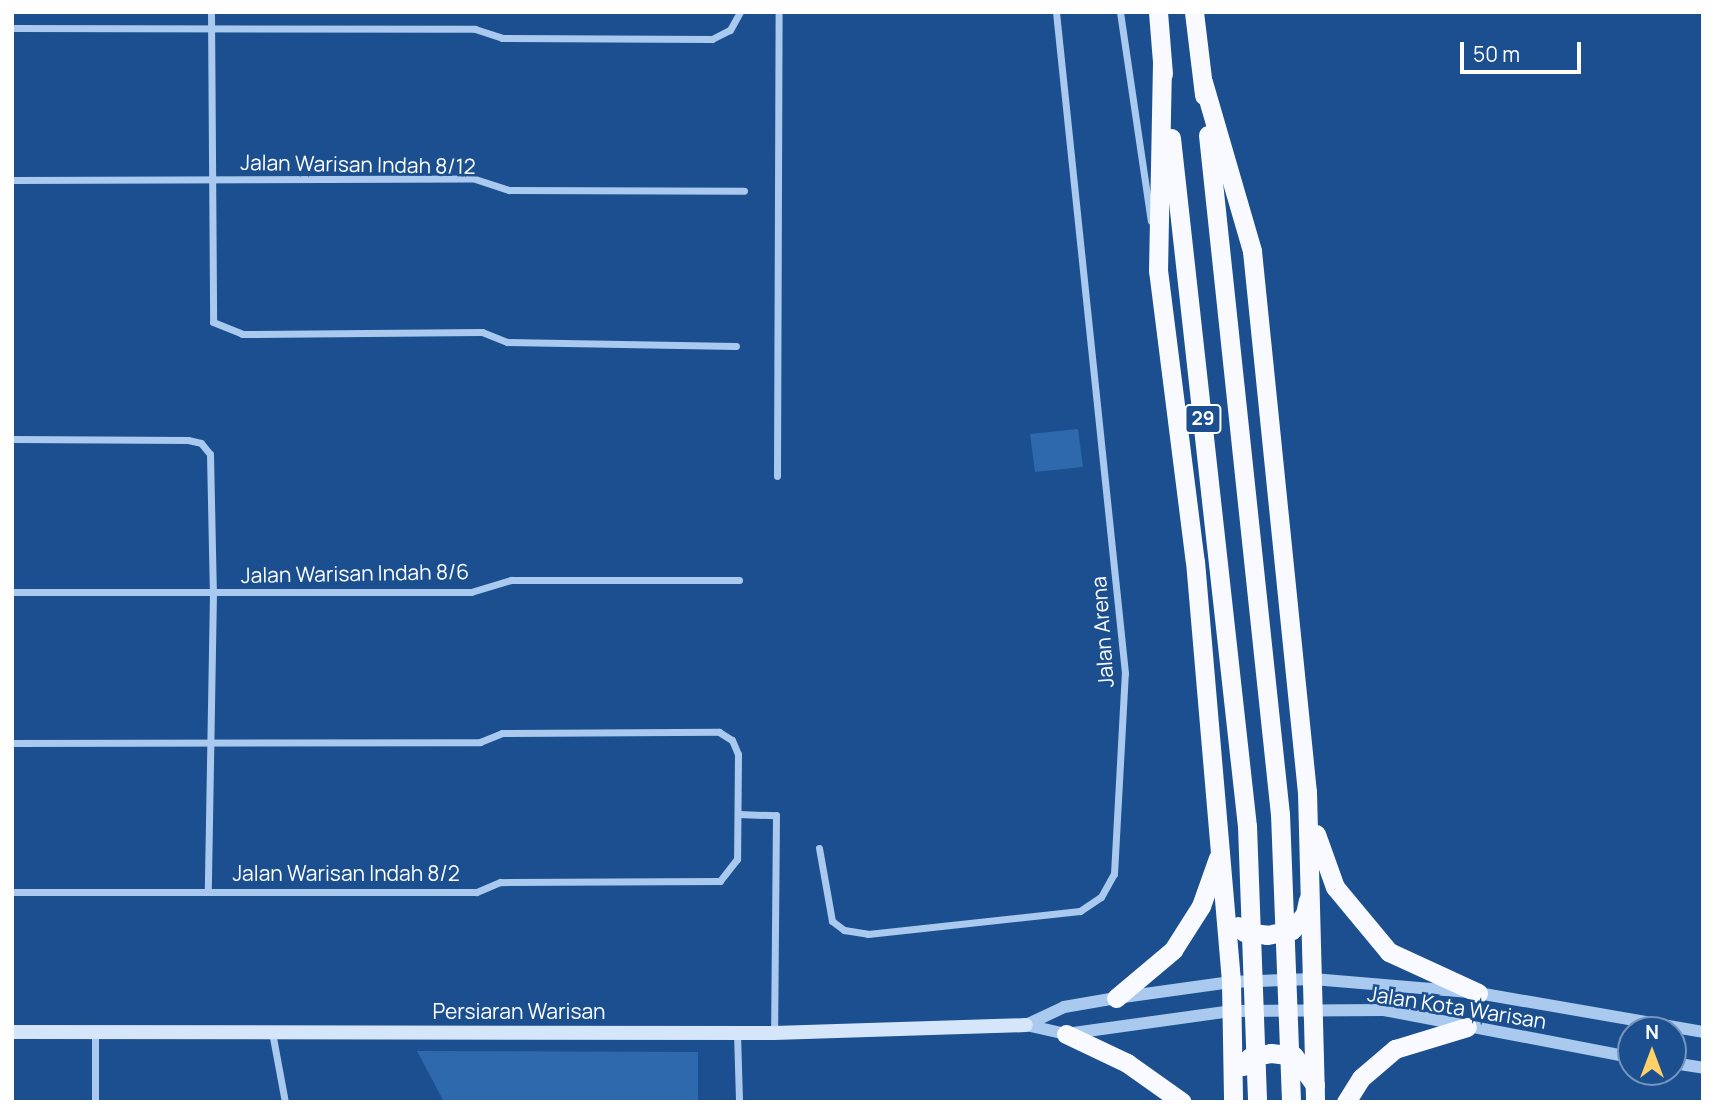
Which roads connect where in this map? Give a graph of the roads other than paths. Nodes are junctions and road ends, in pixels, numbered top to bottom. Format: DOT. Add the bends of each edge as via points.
graph roads {
  1 [pos="211,12"];
  2 [pos="740,12"];
  3 [pos="779,12"];
  4 [pos="1055,12"];
  5 [pos="1121,12"];
  6 [pos="1158,12"];
  7 [pos="1194,12"];
  8 [pos="211,27"];
  9 [pos="12,28"];
  10 [pos="1162,63"];
  11 [pos="1203,82"];
  12 [pos="12,180"];
  13 [pos="213,180"];
  14 [pos="744,191"];
  15 [pos="1158,270"];
  16 [pos="736,346"];
  17 [pos="12,439"];
  18 [pos="777,477"];
  19 [pos="739,580"];
  20 [pos="12,592"];
  21 [pos="213,592"];
  22 [pos="12,743"];
  23 [pos="209,744"];
  24 [pos="1307,792"];
  25 [pos="738,814"];
  26 [pos="819,848"];
  27 [pos="1219,855"];
  28 [pos="1311,888"];
  29 [pos="208,890"];
  30 [pos="12,892"];
  31 [pos="1224,895"];
  32 [pos="1313,979"];
  33 [pos="1231,982"];
  34 [pos="1478,993"];
  35 [pos="1116,998"];
  36 [pos="1313,1009"];
  37 [pos="1231,1011"];
  38 [pos="1026,1025"];
  39 [pos="1467,1027"];
  40 [pos="272,1031"];
  41 [pos="12,1032"];
  42 [pos="95,1032"];
  43 [pos="737,1032"];
  44 [pos="1703,1032"];
  45 [pos="774,1033"];
  46 [pos="1066,1034"];
  47 [pos="1617,1054"];
  48 [pos="1316,1095"];
  49 [pos="1233,1096"];
  50 [pos="95,1102"];
  51 [pos="285,1102"];
  52 [pos="738,1102"];
  53 [pos="1182,1102"];
  54 [pos="1257,1102"];
  55 [pos="1291,1102"];
  56 [pos="1346,1102"];
  1 -- 8 [label="street"];
  2 -- 8 [label="street" via="730,30 712,39 502,38 475,29"];
  3 -- 18 [label="street"];
  4 -- 26 [label="street, Jalan Arena" via="1125,673 1114,874 1101,897 1080,911 868,934 844,930 832,921"];
  5 -- 15 [label="street"];
  6 -- 10 [label="highway, 29"];
  7 -- 11 [label="highway, 29"];
  8 -- 9 [label="street"];
  8 -- 13 [label="street"];
  10 -- 15 [label="highway"];
  10 -- 54 [label="highway, 29, bridge" via="1247,826"];
  11 -- 24 [label="highway" via="1252,251"];
  11 -- 55 [label="highway, 29, bridge" via="1280,814"];
  12 -- 13 [label="street, Jalan Warisan Indah 8/12"];
  13 -- 14 [label="street, Jalan Warisan Indah 8/12" via="472,178 509,190"];
  13 -- 16 [label="street" via="213,322 242,334 482,332 507,342"];
  15 -- 27 [label="highway" via="1195,561"];
  17 -- 21 [label="street" via="201,443 210,454"];
  19 -- 21 [label="street, Jalan Warisan Indah 8/6" via="511,580 471,592"];
  20 -- 21 [label="street, Jalan Warisan Indah 8/6"];
  21 -- 23 [label="street"];
  22 -- 23 [label="street"];
  23 -- 25 [label="street" via="480,742 502,733 719,732 732,740 738,754"];
  23 -- 29 [label="street"];
  24 -- 28 [label="highway"];
  24 -- 34 [label="highway" via="1320,851 1335,887 1361,922 1389,952"];
  25 -- 29 [label="street, Jalan Warisan Indah 8/2" via="737,859 720,881 500,882 476,892"];
  25 -- 45 [label="street" via="776,815"];
  27 -- 31 [label="highway"];
  27 -- 35 [label="highway" via="1201,906 1173,950"];
  28 -- 31 [label="highway" via="1305,914 1292,930 1268,935 1244,932 1233,921"];
  28 -- 32 [label="highway"];
  29 -- 30 [label="street, Jalan Warisan Indah 8/2"];
  31 -- 33 [label="highway"];
  32 -- 33 [label="street, Jalan Kota Warisan"];
  32 -- 34 [label="street, Jalan Kota Warisan"];
  32 -- 36 [label="highway"];
  33 -- 35 [label="street, Jalan Kota Warisan"];
  33 -- 37 [label="highway"];
  34 -- 44 [label="street, Jalan Kota Warisan"];
  35 -- 38 [label="street, Jalan Kota Warisan" via="1064,1007"];
  36 -- 37 [label="street, Jalan Kota Warisan"];
  36 -- 39 [label="street, Jalan Kota Warisan" via="1384,1010"];
  36 -- 48 [label="highway"];
  37 -- 46 [label="street, Jalan Kota Warisan"];
  37 -- 49 [label="highway"];
  38 -- 45 [label="main road, Persiaran Warisan"];
  38 -- 46 [label="street, Jalan Kota Warisan"];
  39 -- 47 [label="street, Jalan Kota Warisan"];
  39 -- 56 [label="highway" via="1395,1049 1361,1078"];
  40 -- 42 [label="main road, Persiaran Warisan"];
  40 -- 43 [label="main road, Persiaran Warisan"];
  40 -- 51 [label="street"];
  41 -- 42 [label="main road, Persiaran Warisan"];
  42 -- 50 [label="street"];
  43 -- 45 [label="main road, Persiaran Warisan"];
  43 -- 52 [label="street"];
  46 -- 53 [label="highway" via="1127,1063"];
  48 -- 49 [label="highway" via="1294,1056 1271,1053 1250,1057"];
}
